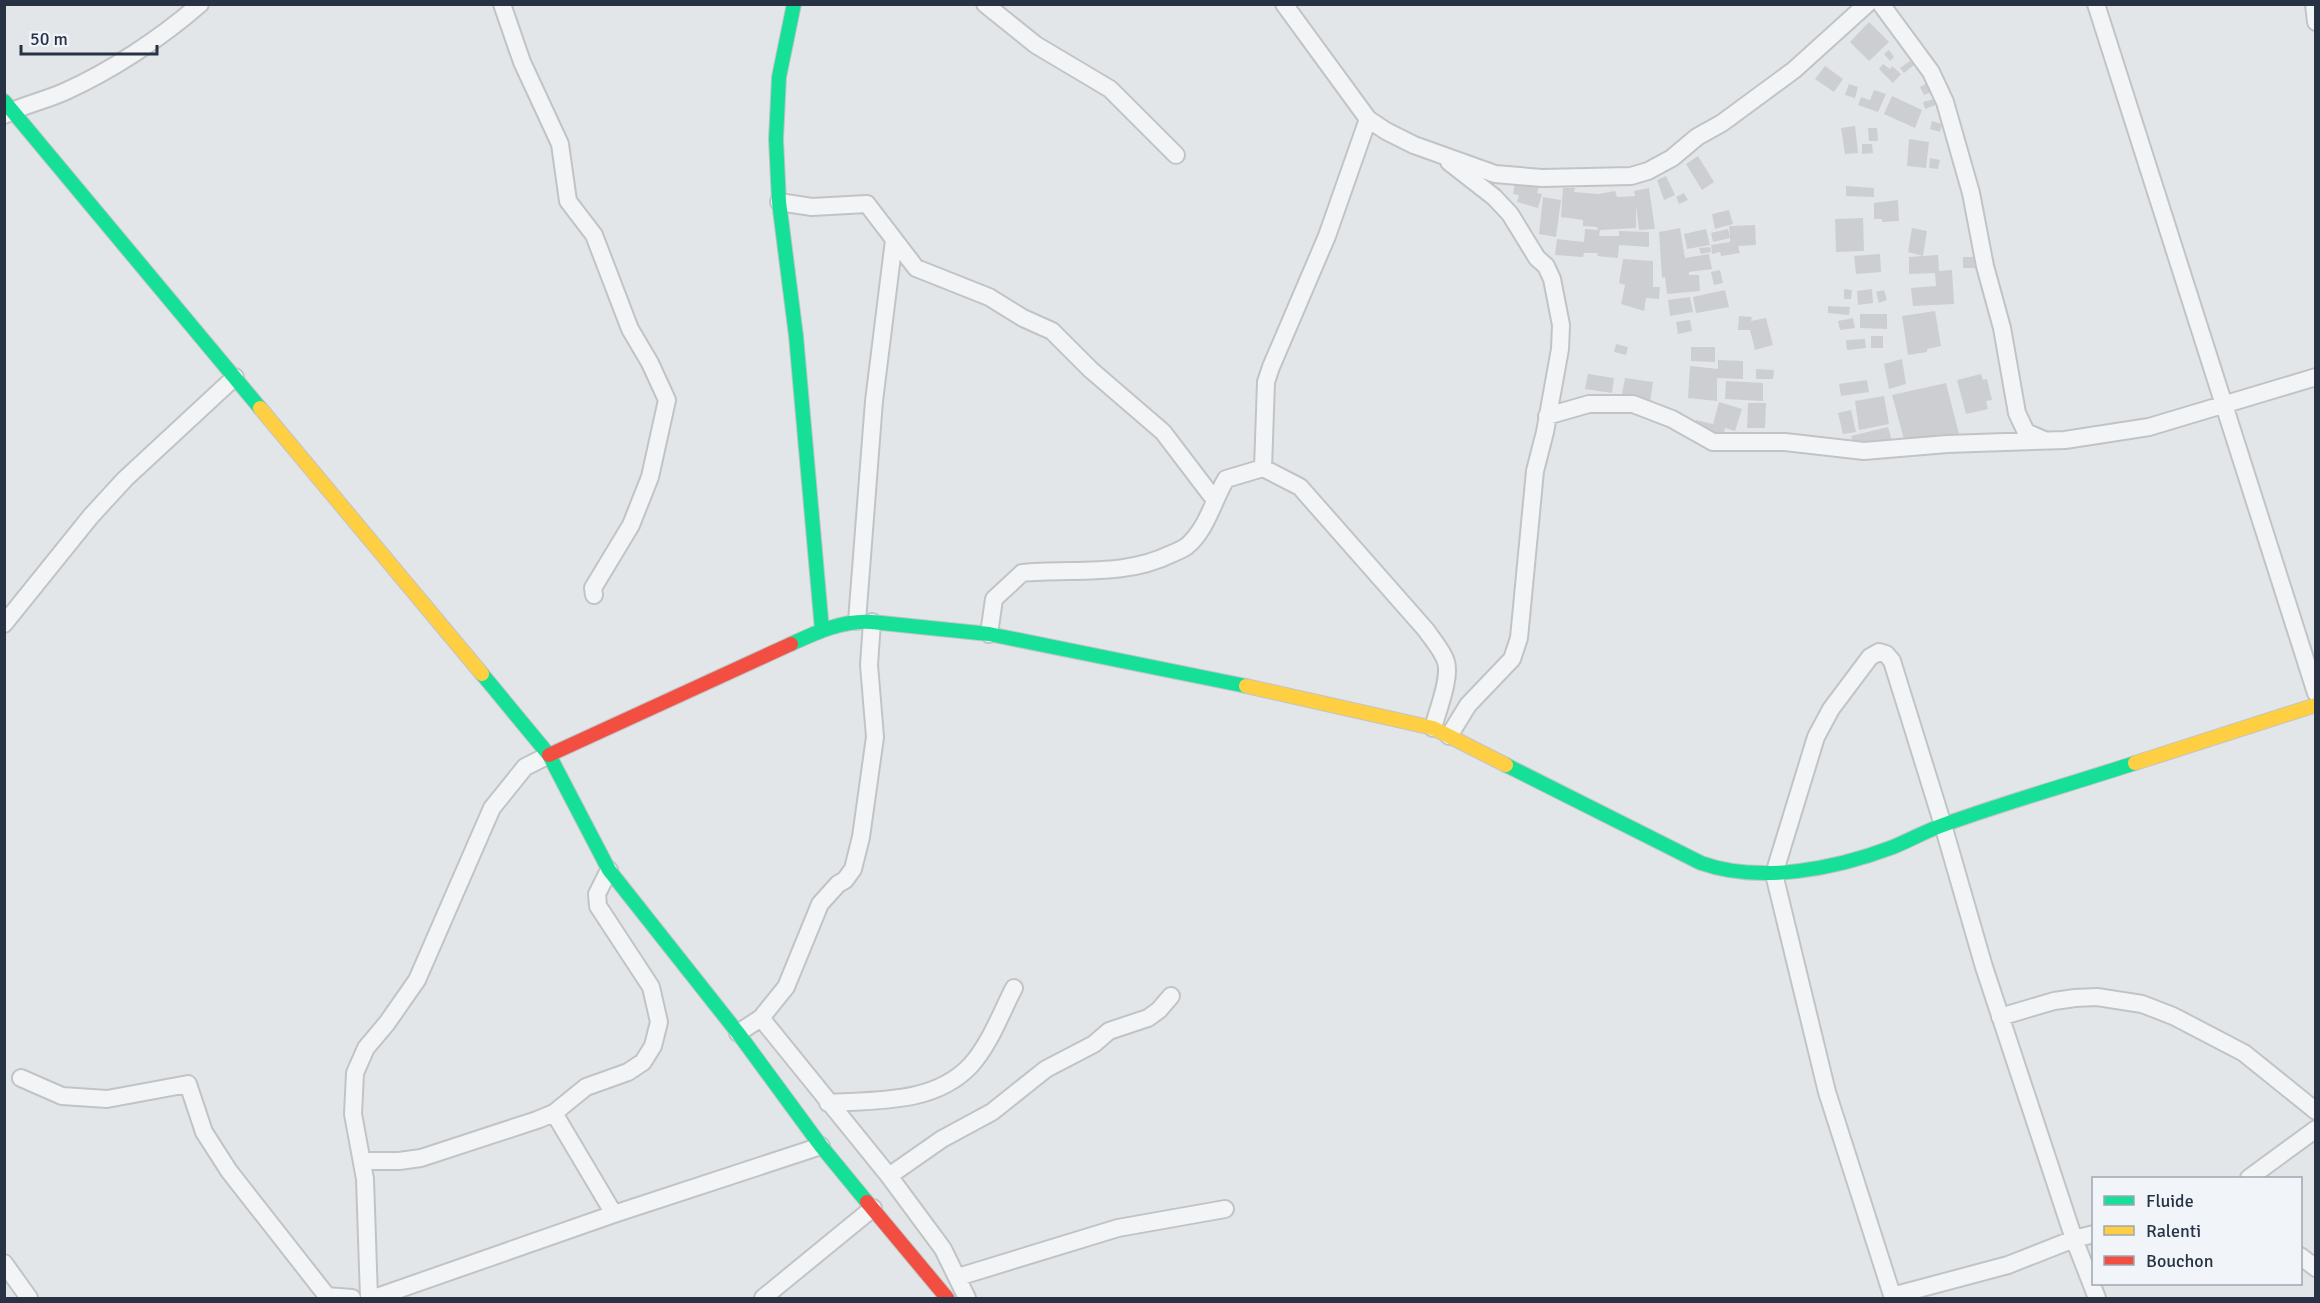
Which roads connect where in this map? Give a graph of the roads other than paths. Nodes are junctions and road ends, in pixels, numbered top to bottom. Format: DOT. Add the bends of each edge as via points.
graph roads {
  1 [pos="200,4"];
  2 [pos="502,4"];
  3 [pos="794,4"];
  4 [pos="985,4"];
  5 [pos="1284,4"];
  6 [pos="1867,4"];
  7 [pos="1881,4"];
  8 [pos="2096,4"];
  9 [pos="2314,4"];
  10 [pos="2316,22"];
  11 [pos="7,109"];
  12 [pos="1368,119"];
  13 [pos="1440,153"];
  14 [pos="1176,154"];
  15 [pos="779,202"];
  16 [pos="894,240"];
  17 [pos="2316,377"];
  18 [pos="235,378"];
  19 [pos="2222,404"];
  20 [pos="1547,416"];
  21 [pos="2048,441"];
  22 [pos="1263,468"];
  23 [pos="1214,499"];
  24 [pos="594,595"];
  25 [pos="864,622"];
  26 [pos="4,624"];
  27 [pos="822,630"];
  28 [pos="990,634"];
  29 [pos="2314,682"];
  30 [pos="2316,705"];
  31 [pos="1433,728"];
  32 [pos="1449,736"];
  33 [pos="549,755"];
  34 [pos="1943,825"];
  35 [pos="609,870"];
  36 [pos="1774,874"];
  37 [pos="1014,988"];
  38 [pos="1171,996"];
  39 [pos="2000,1017"];
  40 [pos="761,1018"];
  41 [pos="738,1033"];
  42 [pos="21,1078"];
  43 [pos="828,1103"];
  44 [pos="2316,1111"];
  45 [pos="554,1113"];
  46 [pos="2316,1129"];
  47 [pos="821,1146"];
  48 [pos="362,1161"];
  49 [pos="889,1176"];
  50 [pos="2252,1177"];
  51 [pos="873,1208"];
  52 [pos="1225,1209"];
  53 [pos="614,1214"];
  54 [pos="2092,1234"];
  55 [pos="2074,1239"];
  56 [pos="2302,1257"];
  57 [pos="4,1263"];
  58 [pos="2316,1268"];
  59 [pos="958,1277"];
  60 [pos="1893,1297"];
  61 [pos="29,1299"];
  62 [pos="352,1299"];
  63 [pos="369,1299"];
  64 [pos="374,1299"];
  65 [pos="763,1299"];
  66 [pos="947,1299"];
  67 [pos="967,1299"];
  68 [pos="2097,1299"];
  1 -- 11 [label="street" via="170,30 64,92"];
  2 -- 24 [label="street" via="522,62 560,144 568,201 594,236 630,329 667,400 650,477 631,525 593,588"];
  3 -- 15 [label="street" via="779,77"];
  4 -- 14 [label="street" via="1036,45 1110,89"];
  5 -- 12 [label="street"];
  6 -- 13 [label="street" via="1794,70 1648,171 1630,176 1542,178 1495,174"];
  7 -- 21 [label="street" via="1931,72 1945,102 1971,193 2017,413 2026,432"];
  8 -- 19 [label="street"];
  9 -- 10 [label="street"];
  11 -- 18 [label="street"];
  12 -- 13 [label="street" via="1414,146"];
  12 -- 22 [label="street" via="1328,236 1266,382"];
  13 -- 20 [label="street" via="1510,214 1552,279 1561,325"];
  15 -- 16 [label="street" via="812,207 867,204"];
  15 -- 27 [label="street" via="796,336"];
  16 -- 23 [label="street" via="916,268 989,297 1052,332 1163,432"];
  16 -- 25 [label="street" via="874,401"];
  17 -- 19 [label="street"];
  18 -- 26 [label="street" via="125,479"];
  18 -- 33 [label="street"];
  19 -- 21 [label="street" via="2149,427"];
  19 -- 29 [label="street"];
  20 -- 21 [label="street" via="1589,404 1633,404 1672,418 1713,442 1785,442 1864,451"];
  20 -- 32 [label="street" via="1535,471 1516,652 1468,705"];
  22 -- 23 [label="street" via="1226,479"];
  22 -- 31 [label="street" via="1300,487 1438,648 1446,663 1446,678"];
  23 -- 28 [label="street" via="1207,520 1187,546 1159,560 1126,568 1022,573 994,599"];
  25 -- 27 [label="street"];
  25 -- 28 [label="street"];
  25 -- 40 [label="street" via="875,737 853,868 820,904 786,987"];
  27 -- 33 [label="street"];
  28 -- 31 [label="street"];
  30 -- 34 [label="street"];
  31 -- 32 [label="street"];
  32 -- 36 [label="street" via="1701,863 1724,871"];
  33 -- 35 [label="street"];
  33 -- 48 [label="street" via="525,767 492,808 417,980 366,1048 355,1072 353,1114"];
  34 -- 36 [label="street" via="1867,856"];
  34 -- 36 [label="street" via="1892,661 1878,652 1870,657 1824,719"];
  34 -- 39 [label="street"];
  35 -- 41 [label="street"];
  35 -- 45 [label="street" via="597,894 598,906 651,987 659,1022 653,1046 643,1062 628,1072 586,1087"];
  36 -- 60 [label="street" via="1827,1092"];
  37 -- 43 [label="street" via="985,1045 971,1065 951,1080 910,1098"];
  38 -- 49 [label="street" via="1148,1018 1109,1031 1094,1044 1046,1069 992,1112 942,1139"];
  39 -- 44 [label="street" via="2075,998 2142,1004 2183,1020 2244,1053"];
  39 -- 55 [label="street"];
  40 -- 41 [label="street"];
  40 -- 43 [label="street"];
  41 -- 47 [label="street"];
  42 -- 62 [label="street" via="62,1096 107,1099 188,1084 204,1132 229,1171 327,1296"];
  43 -- 49 [label="street"];
  45 -- 48 [label="street" via="421,1158"];
  45 -- 53 [label="street"];
  46 -- 50 [label="street"];
  47 -- 51 [label="street"];
  47 -- 53 [label="street"];
  48 -- 63 [label="street"];
  49 -- 59 [label="street" via="943,1248"];
  51 -- 65 [label="street"];
  51 -- 66 [label="street"];
  52 -- 59 [label="street" via="1118,1228"];
  53 -- 64 [label="street"];
  54 -- 55 [label="street"];
  55 -- 60 [label="street" via="2008,1265"];
  55 -- 68 [label="street"];
  56 -- 58 [label="street"];
  57 -- 61 [label="street"];
  59 -- 67 [label="street"];
}
